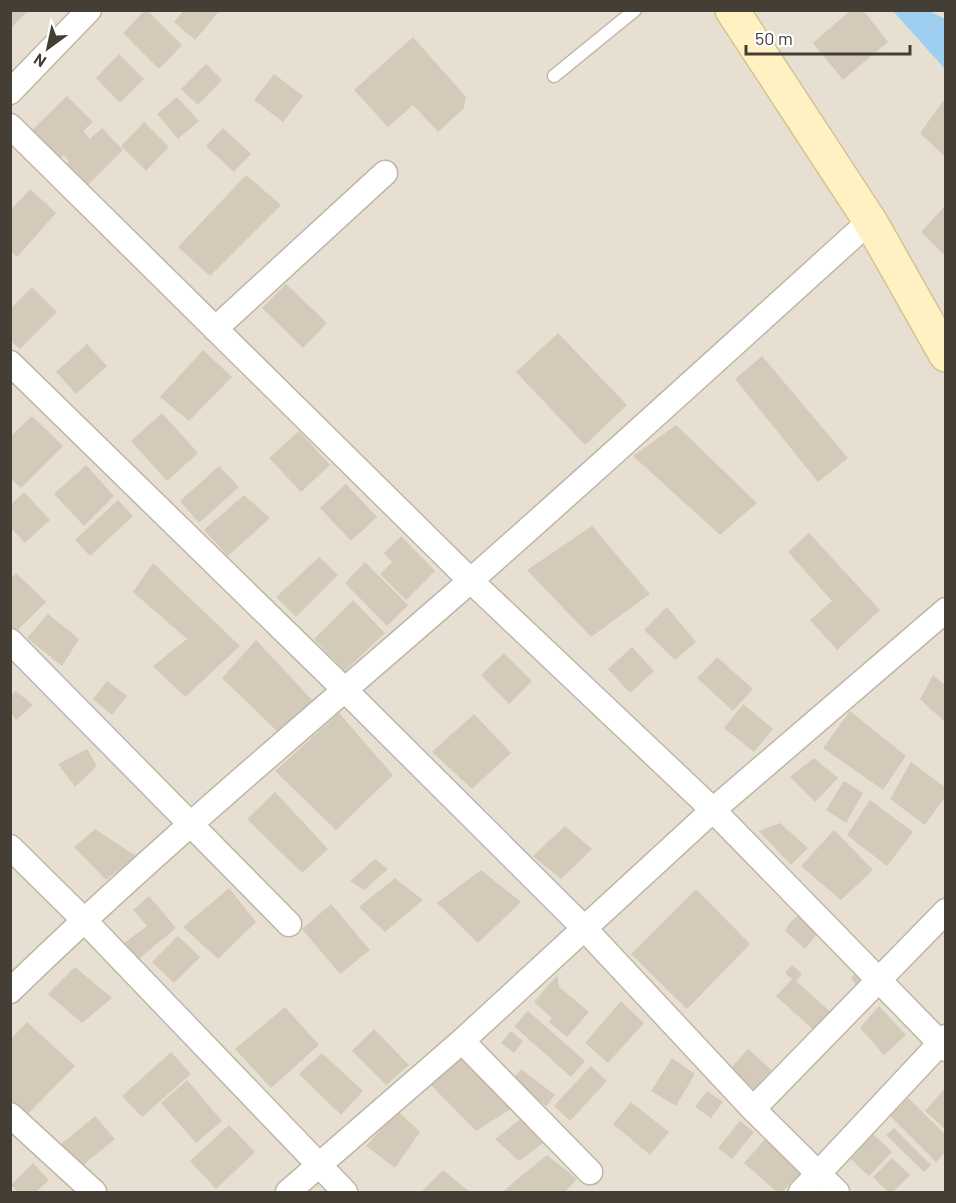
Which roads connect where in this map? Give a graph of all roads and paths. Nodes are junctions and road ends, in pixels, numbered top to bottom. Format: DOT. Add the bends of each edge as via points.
graph roads {
  1 [pos="89,10"];
  2 [pos="635,10"];
  3 [pos="732,10"];
  4 [pos="554,76"];
  5 [pos="10,92"];
  6 [pos="10,126"];
  7 [pos="384,172"];
  8 [pos="870,221"];
  9 [pos="216,329"];
  10 [pos="945,355"];
  11 [pos="10,363"];
  12 [pos="471,580"];
  13 [pos="945,610"];
  14 [pos="10,641"];
  15 [pos="345,690"];
  16 [pos="713,810"];
  17 [pos="191,823"];
  18 [pos="10,847"];
  19 [pos="945,911"];
  20 [pos="84,920"];
  21 [pos="289,924"];
  22 [pos="584,928"];
  23 [pos="879,979"];
  24 [pos="10,991"];
  25 [pos="462,1041"];
  26 [pos="943,1043"];
  27 [pos="753,1109"];
  28 [pos="10,1115"];
  29 [pos="318,1164"];
  30 [pos="590,1172"];
  31 [pos="819,1172"];
  32 [pos="94,1192"];
  33 [pos="288,1192"];
  34 [pos="345,1192"];
  35 [pos="801,1192"];
  36 [pos="837,1192"];
  1 -- 5 [label="street"];
  2 -- 4 [label="lane"];
  3 -- 8 [label="street"];
  6 -- 9 [label="street"];
  7 -- 9 [label="street"];
  8 -- 10 [label="street"];
  8 -- 12 [label="street"];
  9 -- 12 [label="street"];
  11 -- 15 [label="street"];
  12 -- 15 [label="street"];
  12 -- 16 [label="street"];
  13 -- 16 [label="street"];
  14 -- 17 [label="street"];
  15 -- 17 [label="street"];
  15 -- 22 [label="street"];
  16 -- 22 [label="street"];
  16 -- 23 [label="street"];
  17 -- 20 [label="street"];
  17 -- 21 [label="street"];
  18 -- 20 [label="street"];
  19 -- 23 [label="street"];
  20 -- 24 [label="street"];
  20 -- 29 [label="street"];
  22 -- 25 [label="street"];
  22 -- 27 [label="street"];
  23 -- 26 [label="street"];
  23 -- 27 [label="street"];
  25 -- 29 [label="street"];
  25 -- 30 [label="street"];
  26 -- 31 [label="street"];
  27 -- 31 [label="street"];
  28 -- 32 [label="street"];
  29 -- 33 [label="street"];
  29 -- 34 [label="street"];
  31 -- 35 [label="street"];
  31 -- 36 [label="street"];
}
